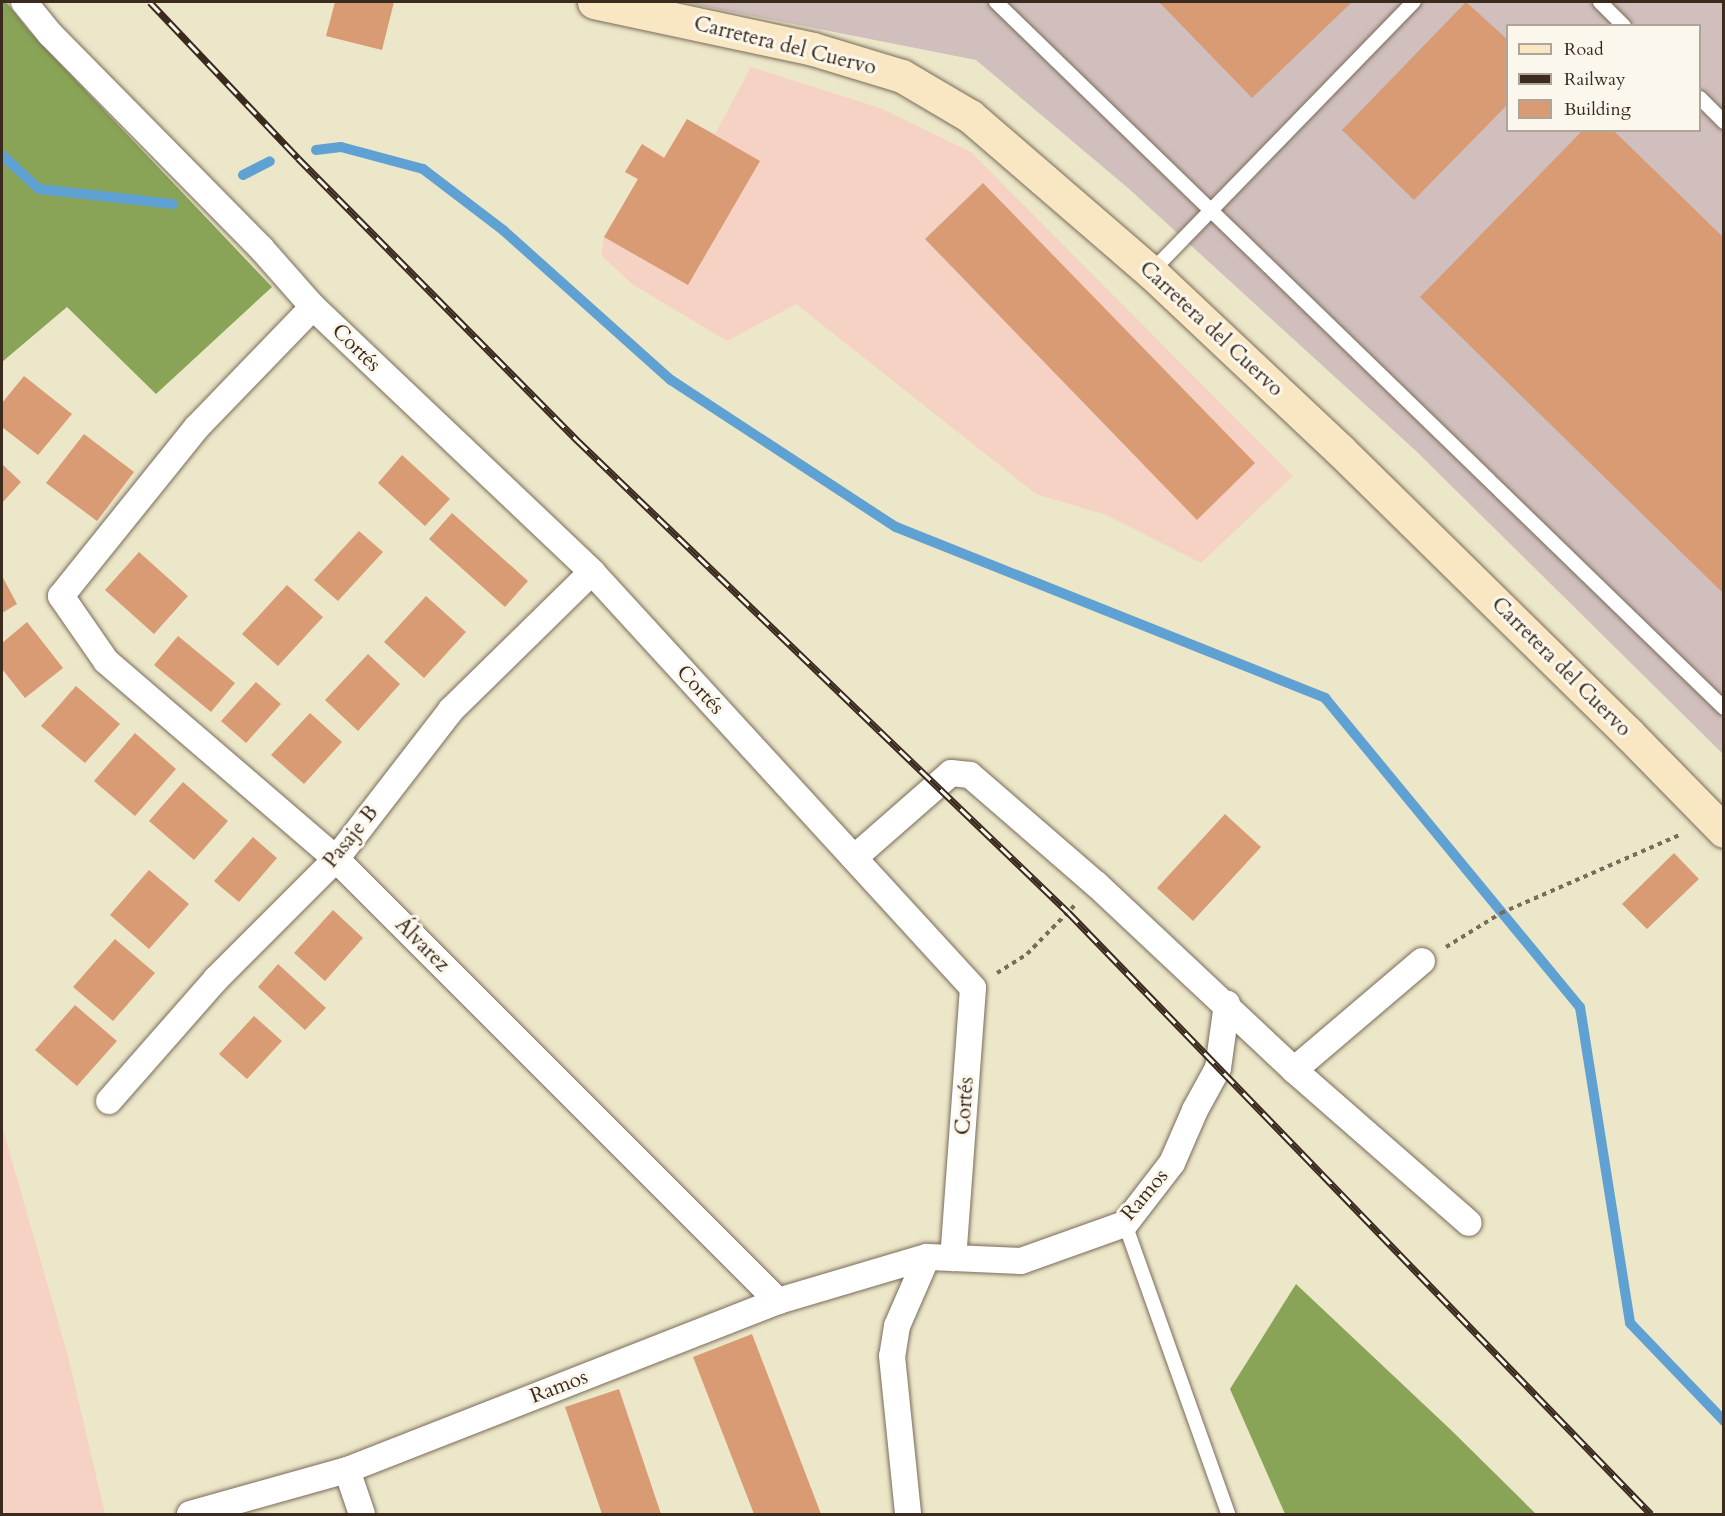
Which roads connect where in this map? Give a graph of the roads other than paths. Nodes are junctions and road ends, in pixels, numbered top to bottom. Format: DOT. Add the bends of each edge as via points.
graph roads {
  1 [pos="24,2"];
  2 [pos="594,2"];
  3 [pos="996,2"];
  4 [pos="1414,2"];
  5 [pos="1600,2"];
  6 [pos="1622,24"];
  7 [pos="1701,100"];
  8 [pos="1724,122"];
  9 [pos="1211,210"];
  10 [pos="1151,272"];
  11 [pos="313,307"];
  12 [pos="592,572"];
  13 [pos="1724,708"];
  14 [pos="1718,826"];
  15 [pos="854,858"];
  16 [pos="336,859"];
  17 [pos="1422,961"];
  18 [pos="1227,1004"];
  19 [pos="1294,1070"];
  20 [pos="109,1101"];
  21 [pos="1469,1223"];
  22 [pos="1125,1224"];
  23 [pos="927,1257"];
  24 [pos="953,1258"];
  25 [pos="778,1301"];
  26 [pos="347,1470"];
  27 [pos="190,1514"];
  28 [pos="362,1515"];
  29 [pos="908,1515"];
  30 [pos="1228,1515"];
  1 -- 11 [label="street, Cortés" via="50,34 261,248"];
  2 -- 10 [label="street, Carretera del Cuervo" via="813,49 902,76 970,116"];
  3 -- 9 [label="lane"];
  4 -- 9 [label="lane"];
  5 -- 6 [label="lane"];
  7 -- 8 [label="lane"];
  9 -- 10 [label="lane"];
  9 -- 13 [label="lane"];
  10 -- 14 [label="street, Carretera del Cuervo" via="1340,450"];
  11 -- 12 [label="street, Cortés"];
  11 -- 16 [label="street, Álvarez" via="197,427 61,596 106,661"];
  12 -- 15 [label="street, Cortés"];
  12 -- 16 [label="street, Pasaje B" via="451,710"];
  15 -- 18 [label="street" via="934,786 951,774 970,776"];
  15 -- 24 [label="street, Cortés" via="974,988"];
  16 -- 20 [label="street, Pasaje B" via="216,979"];
  16 -- 25 [label="street, Álvarez"];
  17 -- 19 [label="street"];
  18 -- 19 [label="street"];
  18 -- 22 [label="street, Ramos" via="1218,1068 1172,1163"];
  19 -- 21 [label="street"];
  22 -- 24 [label="street, Ramos" via="1021,1261"];
  22 -- 30 [label="lane"];
  23 -- 24 [label="street"];
  23 -- 25 [label="street, Ramos"];
  23 -- 29 [label="street" via="897,1326 892,1356"];
  25 -- 26 [label="street, Ramos"];
  26 -- 27 [label="street, Ramos"];
  26 -- 28 [label="street"];
}
